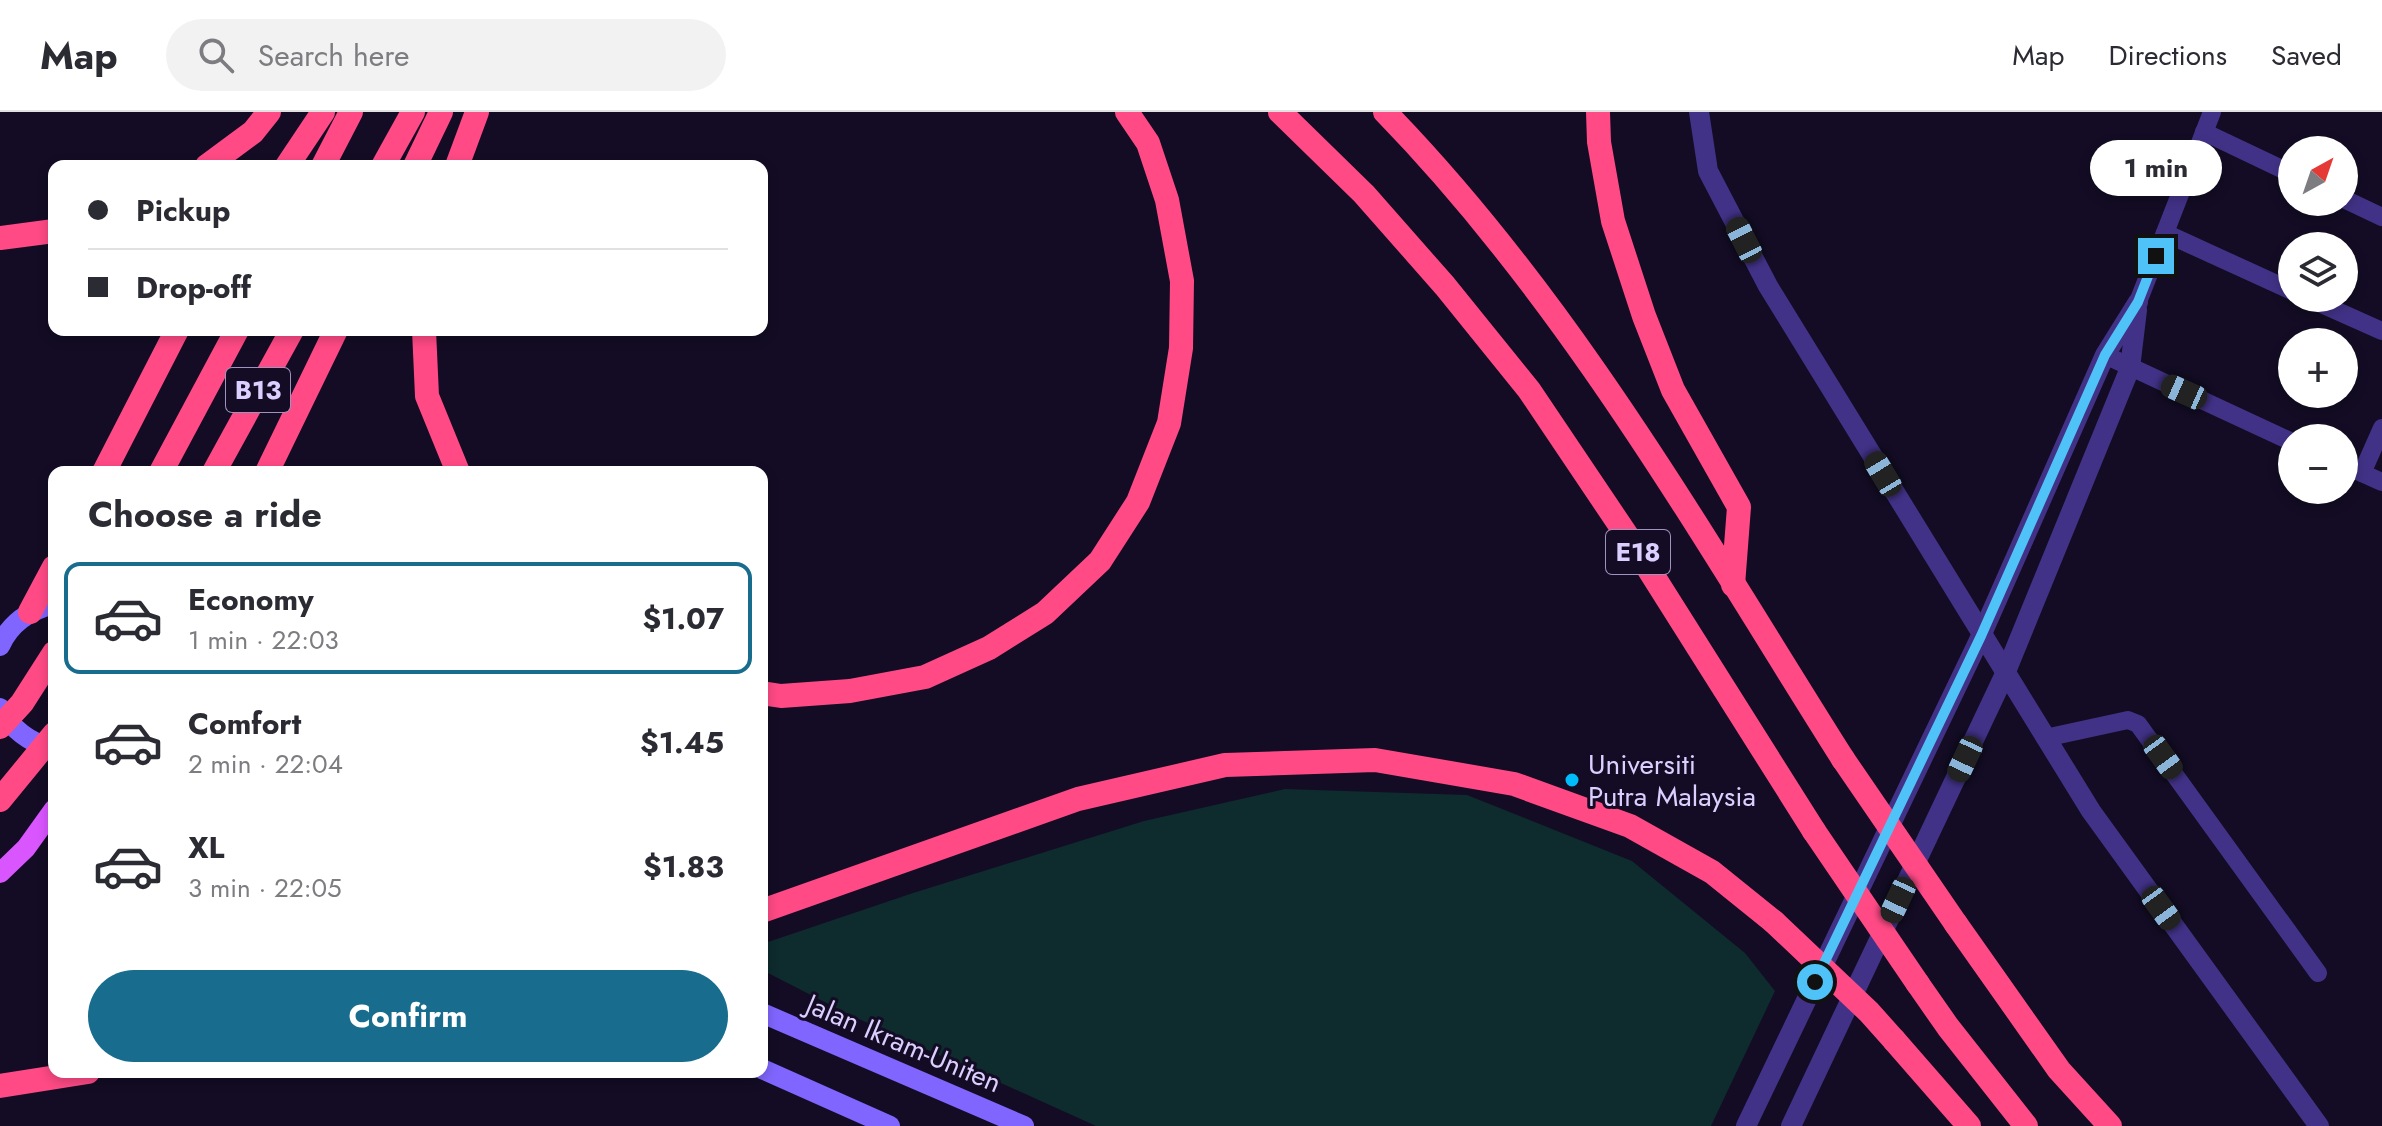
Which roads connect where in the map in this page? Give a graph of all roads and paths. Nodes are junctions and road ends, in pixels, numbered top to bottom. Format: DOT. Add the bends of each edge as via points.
graph roads {
  1 [pos="269,112"];
  2 [pos="323,112"];
  3 [pos="351,112"];
  4 [pos="413,112"];
  5 [pos="441,112"];
  6 [pos="477,112"];
  7 [pos="1127,112"];
  8 [pos="1280,112"];
  9 [pos="1385,112"];
  10 [pos="1598,112"];
  11 [pos="1699,112"];
  12 [pos="2212,112"];
  13 [pos="2204,132"];
  14 [pos="215,160"];
  15 [pos="291,160"];
  16 [pos="326,160"];
  17 [pos="386,160"];
  18 [pos="418,160"];
  19 [pos="459,160"];
  20 [pos="2278,167"];
  21 [pos="2358,206"];
  22 [pos="2382,217"];
  23 [pos="48,232"];
  24 [pos="2165,233"];
  25 [pos="0,238"];
  26 [pos="2278,285"];
  27 [pos="2138,302"];
  28 [pos="2339,312"];
  29 [pos="2382,331"];
  30 [pos="174,336"];
  31 [pos="234,336"];
  32 [pos="289,336"];
  33 [pos="333,336"];
  34 [pos="424,336"];
  35 [pos="2105,355"];
  36 [pos="2130,368"];
  37 [pos="2382,428"];
  38 [pos="2278,436"];
  39 [pos="219,461"];
  40 [pos="107,466"];
  41 [pos="164,466"];
  42 [pos="270,466"];
  43 [pos="456,466"];
  44 [pos="2358,471"];
  45 [pos="2362,473"];
  46 [pos="2382,482"];
  47 [pos="48,575"];
  48 [pos="1733,585"];
  49 [pos="48,606"];
  50 [pos="15,616"];
  51 [pos="1981,636"];
  52 [pos="0,646"];
  53 [pos="48,662"];
  54 [pos="2005,674"];
  55 [pos="768,694"];
  56 [pos="0,708"];
  57 [pos="0,727"];
  58 [pos="2045,738"];
  59 [pos="48,741"];
  60 [pos="48,747"];
  61 [pos="0,800"];
  62 [pos="48,817"];
  63 [pos="0,873"];
  64 [pos="768,909"];
  65 [pos="2318,973"];
  66 [pos="768,1016"];
  67 [pos="768,1072"];
  68 [pos="50,1078"];
  69 [pos="0,1086"];
  70 [pos="890,1126"];
  71 [pos="1024,1126"];
  72 [pos="1746,1126"];
  73 [pos="1791,1126"];
  74 [pos="1969,1126"];
  75 [pos="2026,1126"];
  76 [pos="2110,1126"];
  77 [pos="2319,1126"];
  1 -- 14 [label="highway" via="253,132"];
  2 -- 15 [label="highway"];
  3 -- 16 [label="highway"];
  4 -- 17 [label="highway"];
  5 -- 18 [label="highway"];
  6 -- 19 [label="highway"];
  7 -- 55 [label="highway" via="1148,143 1167,200 1182,281 1181,348 1169,423 1138,502 1100,561 1045,613 989,648 925,677 850,691"];
  8 -- 75 [label="highway, E18, bridge" via="1364,194 1529,390 1814,831 1948,1027"];
  9 -- 48 [label="highway, E18" via="1502,244 1598,374"];
  10 -- 48 [label="highway" via="1613,221 1644,316 1673,390 1739,507"];
  11 -- 51 [label="street" via="1708,171 1768,286"];
  12 -- 13 [label="lane"];
  13 -- 20 [label="lane"];
  13 -- 24 [label="lane"];
  21 -- 22 [label="lane"];
  23 -- 25 [label="highway"];
  24 -- 26 [label="lane"];
  24 -- 27 [label="lane"];
  27 -- 35 [label="street"];
  27 -- 36 [label="street"];
  28 -- 29 [label="lane"];
  30 -- 40 [label="highway"];
  31 -- 41 [label="highway, B13"];
  32 -- 39 [label="highway, B13"];
  33 -- 42 [label="highway"];
  34 -- 43 [label="highway" via="427,396"];
  35 -- 36 [label="lane"];
  35 -- 51 [label="street"];
  36 -- 38 [label="lane"];
  36 -- 54 [label="street"];
  37 -- 45 [label="lane"];
  44 -- 45 [label="lane"];
  45 -- 46 [label="lane"];
  47 -- 50 [label="highway"];
  48 -- 76 [label="highway, E18, bridge" via="1956,924 2059,1070"];
  49 -- 50 [label="main road"];
  50 -- 52 [label="main road"];
  51 -- 54 [label="street"];
  51 -- 72 [label="street"];
  53 -- 57 [label="highway, bridge"];
  54 -- 58 [label="street"];
  54 -- 73 [label="street"];
  56 -- 60 [label="main road" via="16,730"];
  58 -- 65 [label="lane" via="2128,720 2138,724"];
  58 -- 77 [label="street" via="2091,811"];
  59 -- 61 [label="highway, bridge"];
  62 -- 63 [label="main road"];
  64 -- 74 [label="highway, bridge" via="1078,799 1225,765 1375,760 1514,784 1630,826 1712,872 1869,1012"];
  66 -- 71 [label="main road, Jalan Ikram-Uniten"];
  67 -- 70 [label="main road"];
  68 -- 69 [label="highway"];
}
